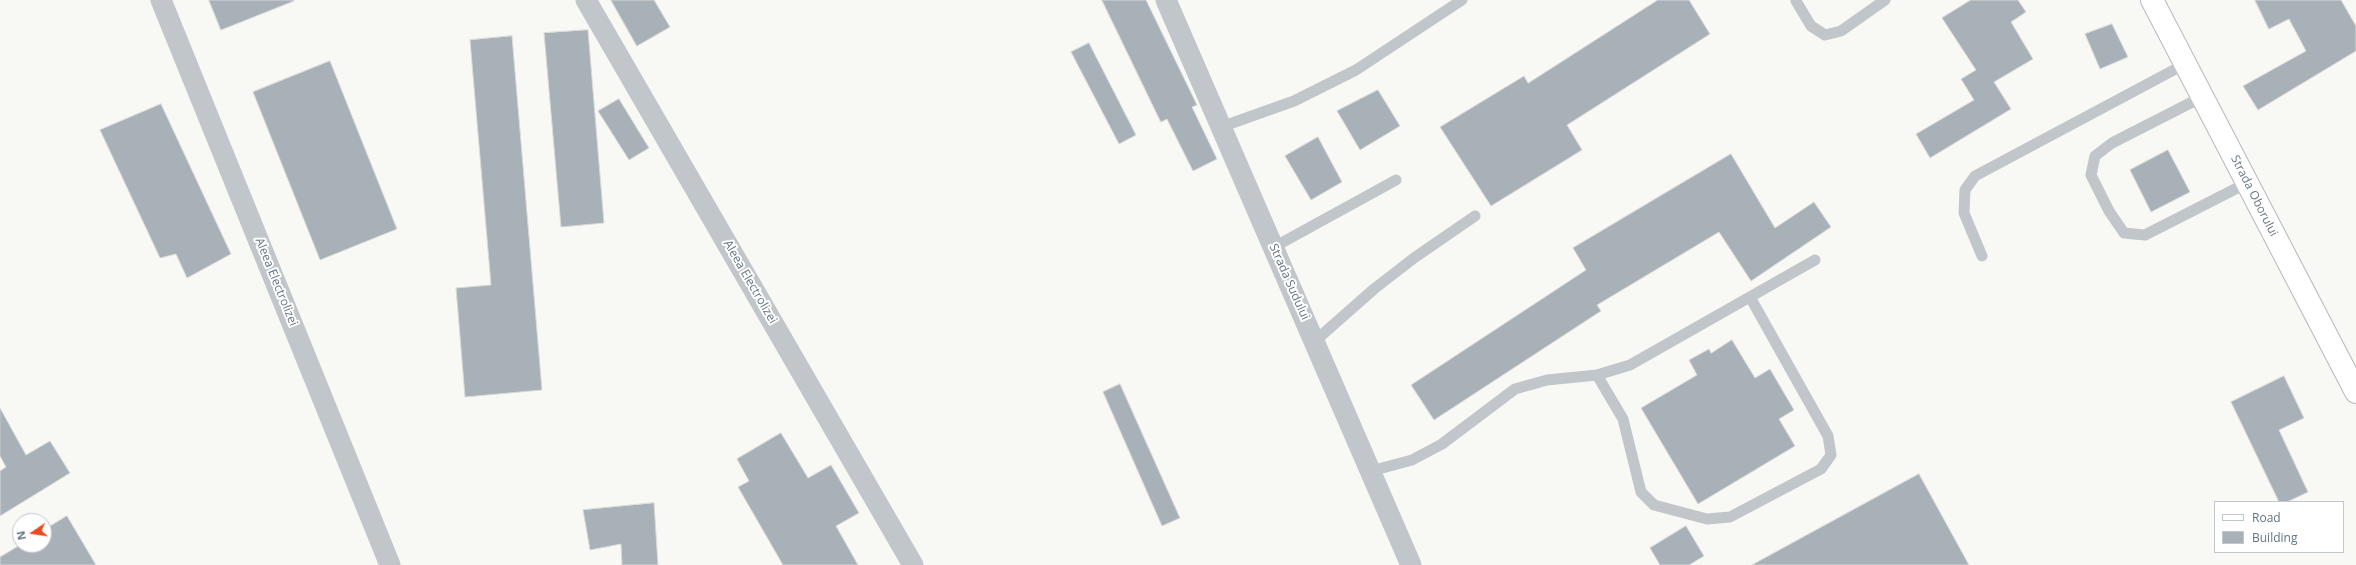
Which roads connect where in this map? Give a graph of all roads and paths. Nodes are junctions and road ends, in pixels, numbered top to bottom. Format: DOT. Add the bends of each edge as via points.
graph roads {
  1 [pos="161,0"];
  2 [pos="586,0"];
  3 [pos="1166,0"];
  4 [pos="1462,0"];
  5 [pos="1885,0"];
  6 [pos="2152,0"];
  7 [pos="1796,1"];
  8 [pos="2185,64"];
  9 [pos="2202,97"];
  10 [pos="1221,127"];
  11 [pos="1396,180"];
  12 [pos="2247,183"];
  13 [pos="1476,216"];
  14 [pos="1274,247"];
  15 [pos="1982,256"];
  16 [pos="1815,260"];
  17 [pos="1750,297"];
  18 [pos="1315,341"];
  19 [pos="1597,375"];
  20 [pos="2356,392"];
  21 [pos="1371,471"];
  22 [pos="390,565"];
  23 [pos="914,565"];
  24 [pos="1411,565"];
  1 -- 22 [label="street, Aleea Electrolizei"];
  2 -- 23 [label="street, Aleea Electrolizei"];
  3 -- 10 [label="street, Strada Sudului"];
  4 -- 10 [label="lane" via="1356,70 1294,101"];
  5 -- 7 [label="lane" via="1841,31 1825,35 1811,26"];
  6 -- 8 [label="main road, Strada Oborului"];
  8 -- 9 [label="main road, Strada Oborului"];
  8 -- 15 [label="lane" via="1976,176 1965,190 1964,213"];
  9 -- 12 [label="main road, Strada Oborului"];
  9 -- 12 [label="lane" via="2112,143 2095,156 2091,175 2109,211 2124,233 2145,235"];
  10 -- 14 [label="street, Strada Sudului"];
  11 -- 14 [label="lane"];
  12 -- 20 [label="main road, Strada Oborului"];
  13 -- 18 [label="lane" via="1374,289"];
  14 -- 18 [label="street, Strada Sudului"];
  16 -- 17 [label="lane"];
  17 -- 19 [label="lane" via="1630,364"];
  17 -- 19 [label="lane" via="1828,436 1831,454 1821,469 1744,510 1730,517 1707,519 1654,505 1641,492 1624,419"];
  18 -- 21 [label="street, Strada Sudului"];
  19 -- 21 [label="lane" via="1547,380 1515,390 1442,444 1412,460"];
  21 -- 24 [label="street, Strada Sudului"];
}
